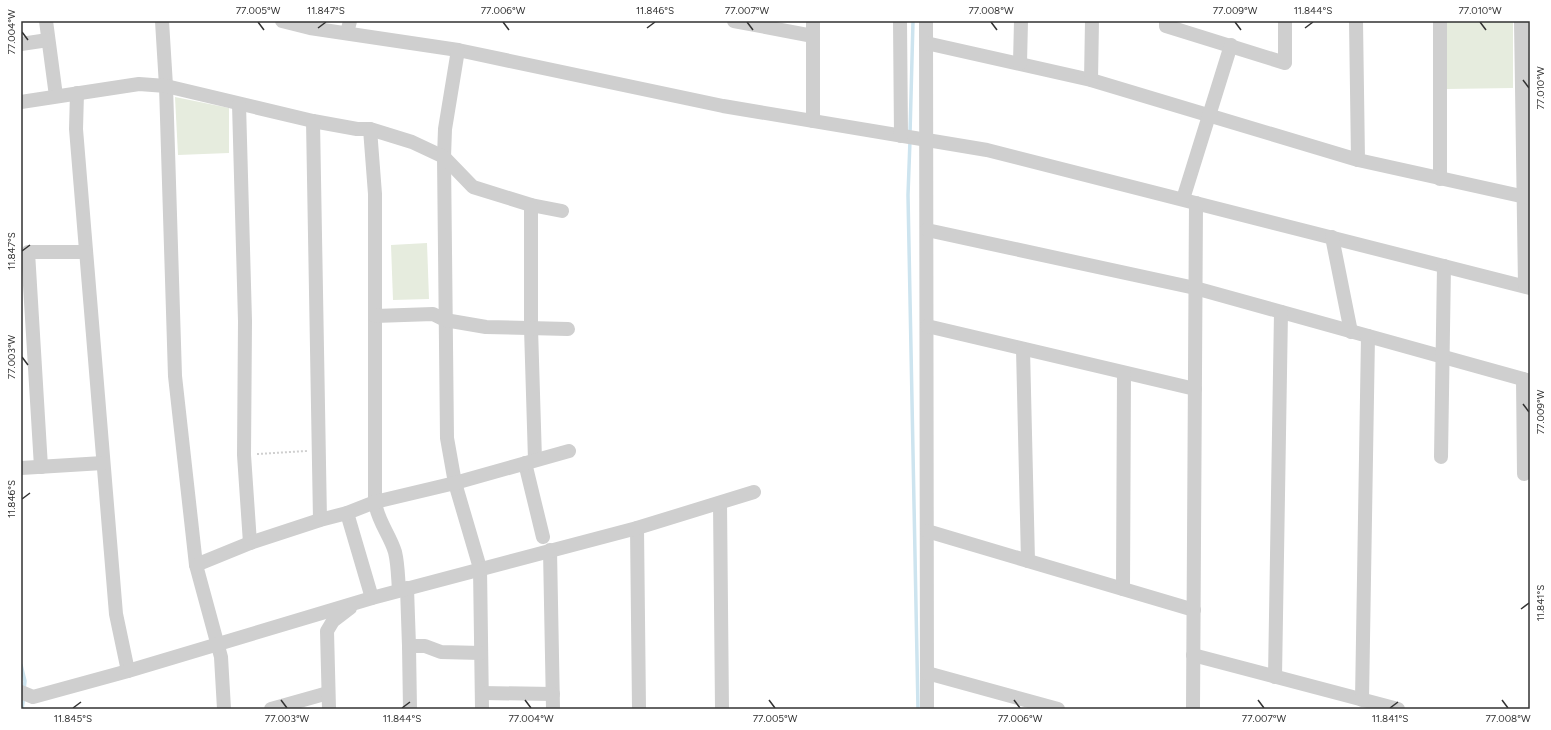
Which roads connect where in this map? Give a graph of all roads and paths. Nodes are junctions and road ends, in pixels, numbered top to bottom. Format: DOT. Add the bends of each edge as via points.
graph roads {
  1 [pos="46,21"];
  2 [pos="162,21"];
  3 [pos="282,21"];
  4 [pos="734,21"];
  5 [pos="813,21"];
  6 [pos="900,21"];
  7 [pos="926,21"];
  8 [pos="1020,21"];
  9 [pos="1092,21"];
  10 [pos="1166,21"];
  11 [pos="1285,21"];
  12 [pos="1356,21"];
  13 [pos="1440,21"];
  14 [pos="1521,21"];
  15 [pos="348,27"];
  16 [pos="813,36"];
  17 [pos="48,40"];
  18 [pos="926,43"];
  19 [pos="21,44"];
  20 [pos="1231,45"];
  21 [pos="458,50"];
  22 [pos="1020,63"];
  23 [pos="1091,80"];
  24 [pos="166,86"];
  25 [pos="77,93"];
  26 [pos="56,96"];
  27 [pos="21,102"];
  28 [pos="239,104"];
  29 [pos="1208,116"];
  30 [pos="313,121"];
  31 [pos="813,121"];
  32 [pos="370,129"];
  33 [pos="900,136"];
  34 [pos="927,140"];
  35 [pos="444,157"];
  36 [pos="1358,160"];
  37 [pos="1440,178"];
  38 [pos="1527,198"];
  39 [pos="1189,201"];
  40 [pos="530,205"];
  41 [pos="562,211"];
  42 [pos="927,230"];
  43 [pos="1332,237"];
  44 [pos="86,252"];
  45 [pos="1444,266"];
  46 [pos="1528,287"];
  47 [pos="1195,288"];
  48 [pos="1280,312"];
  49 [pos="375,316"];
  50 [pos="445,320"];
  51 [pos="927,326"];
  52 [pos="531,328"];
  53 [pos="568,329"];
  54 [pos="1351,332"];
  55 [pos="1368,336"];
  56 [pos="1023,349"];
  57 [pos="1443,357"];
  58 [pos="1124,373"];
  59 [pos="1526,380"];
  60 [pos="1195,389"];
  61 [pos="320,450"];
  62 [pos="569,451"];
  63 [pos="244,455"];
  64 [pos="1441,457"];
  65 [pos="530,462"];
  66 [pos="103,463"];
  67 [pos="41,467"];
  68 [pos="21,468"];
  69 [pos="1524,474"];
  70 [pos="455,482"];
  71 [pos="754,492"];
  72 [pos="375,502"];
  73 [pos="720,503"];
  74 [pos="347,513"];
  75 [pos="320,520"];
  76 [pos="637,528"];
  77 [pos="927,531"];
  78 [pos="543,537"];
  79 [pos="250,543"];
  80 [pos="550,550"];
  81 [pos="1028,561"];
  82 [pos="196,565"];
  83 [pos="480,568"];
  84 [pos="403,589"];
  85 [pos="1123,589"];
  86 [pos="372,598"];
  87 [pos="356,603"];
  88 [pos="1194,610"];
  89 [pos="216,644"];
  90 [pos="410,646"];
  91 [pos="481,653"];
  92 [pos="1193,655"];
  93 [pos="128,671"];
  94 [pos="927,672"];
  95 [pos="1275,677"];
  96 [pos="21,692"];
  97 [pos="328,693"];
  98 [pos="482,693"];
  99 [pos="553,694"];
  100 [pos="1362,700"];
  101 [pos="1391,708"];
  102 [pos="224,709"];
  103 [pos="271,709"];
  104 [pos="329,709"];
  105 [pos="410,709"];
  106 [pos="482,709"];
  107 [pos="553,709"];
  108 [pos="639,709"];
  109 [pos="722,709"];
  110 [pos="927,709"];
  111 [pos="1058,709"];
  112 [pos="1193,709"];
  1 -- 17 [label="street"];
  2 -- 24 [label="street"];
  3 -- 15 [label="street" via="310,28"];
  4 -- 16 [label="street"];
  5 -- 16 [label="street"];
  6 -- 33 [label="street"];
  7 -- 18 [label="street"];
  8 -- 22 [label="street"];
  9 -- 23 [label="street"];
  10 -- 20 [label="street" via="1166,26"];
  11 -- 20 [label="street" via="1285,63"];
  12 -- 36 [label="street"];
  13 -- 37 [label="street"];
  14 -- 38 [label="street"];
  15 -- 21 [label="street"];
  16 -- 31 [label="street"];
  17 -- 19 [label="street"];
  17 -- 26 [label="street"];
  18 -- 22 [label="street"];
  18 -- 34 [label="street"];
  20 -- 29 [label="street"];
  21 -- 31 [label="street" via="722,106"];
  21 -- 35 [label="street" via="445,129"];
  22 -- 23 [label="street"];
  23 -- 29 [label="street"];
  24 -- 25 [label="street" via="139,84"];
  24 -- 28 [label="street"];
  24 -- 82 [label="street" via="175,376"];
  25 -- 26 [label="street"];
  25 -- 44 [label="street" via="76,129"];
  26 -- 27 [label="street"];
  28 -- 30 [label="street"];
  28 -- 63 [label="street" via="245,321"];
  29 -- 36 [label="street"];
  29 -- 39 [label="street"];
  30 -- 32 [label="street"];
  30 -- 61 [label="street"];
  31 -- 33 [label="street"];
  32 -- 35 [label="street" via="412,142"];
  32 -- 49 [label="street" via="375,194"];
  33 -- 34 [label="street"];
  34 -- 39 [label="street" via="987,150"];
  34 -- 42 [label="street"];
  35 -- 40 [label="street" via="473,187"];
  35 -- 50 [label="street"];
  36 -- 37 [label="street"];
  37 -- 38 [label="street"];
  38 -- 46 [label="street"];
  39 -- 43 [label="street"];
  39 -- 47 [label="street"];
  40 -- 41 [label="street"];
  40 -- 52 [label="street"];
  42 -- 47 [label="street"];
  42 -- 51 [label="street"];
  43 -- 45 [label="street"];
  43 -- 54 [label="street"];
  44 -- 66 [label="street"];
  44 -- 67 [label="street" via="28,252"];
  45 -- 46 [label="street"];
  45 -- 57 [label="street"];
  47 -- 48 [label="street"];
  47 -- 60 [label="street"];
  48 -- 54 [label="street"];
  48 -- 95 [label="street"];
  49 -- 50 [label="street" via="433,314"];
  49 -- 72 [label="street"];
  50 -- 52 [label="street" via="486,327"];
  50 -- 70 [label="street" via="447,438"];
  51 -- 56 [label="street"];
  51 -- 77 [label="street"];
  52 -- 53 [label="street"];
  52 -- 65 [label="street"];
  54 -- 55 [label="street"];
  55 -- 57 [label="street"];
  55 -- 100 [label="street"];
  56 -- 58 [label="street"];
  56 -- 81 [label="street"];
  57 -- 59 [label="street"];
  57 -- 64 [label="street"];
  58 -- 60 [label="street"];
  58 -- 85 [label="street"];
  59 -- 69 [label="street"];
  60 -- 88 [label="street"];
  61 -- 63 [label="path"];
  61 -- 75 [label="street"];
  62 -- 65 [label="street"];
  63 -- 79 [label="street"];
  65 -- 70 [label="street"];
  65 -- 78 [label="street"];
  66 -- 67 [label="street"];
  66 -- 93 [label="street" via="116,614"];
  67 -- 68 [label="street"];
  70 -- 72 [label="street"];
  70 -- 83 [label="street"];
  71 -- 73 [label="street"];
  72 -- 74 [label="street"];
  72 -- 84 [label="street" via="376,512 395,552"];
  73 -- 76 [label="street"];
  73 -- 109 [label="street"];
  74 -- 75 [label="street"];
  74 -- 86 [label="street"];
  75 -- 79 [label="street"];
  76 -- 80 [label="street"];
  76 -- 108 [label="street"];
  77 -- 81 [label="street"];
  77 -- 94 [label="street"];
  79 -- 82 [label="street"];
  80 -- 83 [label="street"];
  80 -- 99 [label="street"];
  81 -- 85 [label="street"];
  82 -- 89 [label="street"];
  83 -- 84 [label="street"];
  83 -- 91 [label="street"];
  84 -- 86 [label="street"];
  84 -- 90 [label="street"];
  85 -- 88 [label="street"];
  86 -- 87 [label="street"];
  87 -- 89 [label="street"];
  87 -- 97 [label="street" via="333,621 327,631"];
  88 -- 92 [label="street"];
  89 -- 93 [label="street"];
  89 -- 102 [label="street" via="221,657"];
  90 -- 91 [label="street" via="425,646 441,652"];
  90 -- 105 [label="street"];
  91 -- 98 [label="street"];
  92 -- 95 [label="street"];
  92 -- 112 [label="street"];
  93 -- 96 [label="street" via="33,697"];
  94 -- 110 [label="street"];
  94 -- 111 [label="street"];
  95 -- 100 [label="street"];
  97 -- 103 [label="street"];
  97 -- 104 [label="street"];
  98 -- 99 [label="street"];
  98 -- 106 [label="street"];
  99 -- 107 [label="street"];
  100 -- 101 [label="street"];
}
